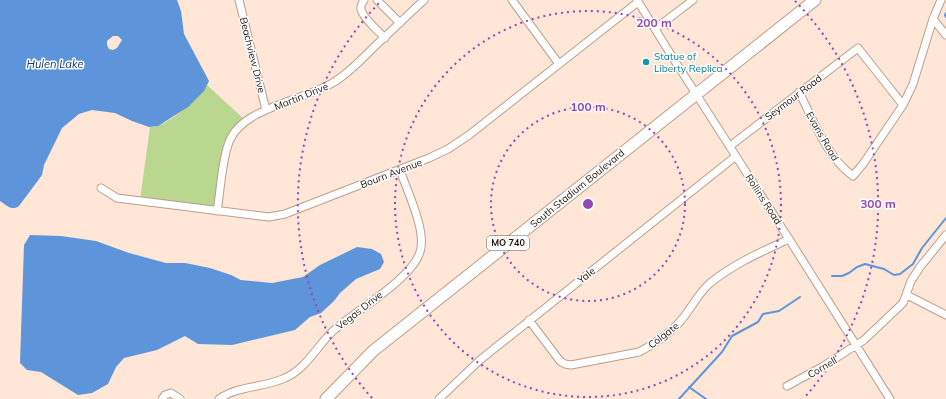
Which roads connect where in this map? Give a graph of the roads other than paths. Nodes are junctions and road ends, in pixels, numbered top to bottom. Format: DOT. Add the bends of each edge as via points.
graph roads {
  1 [pos="239,0"];
  2 [pos="364,0"];
  3 [pos="377,0"];
  4 [pos="424,0"];
  5 [pos="512,0"];
  6 [pos="693,0"];
  7 [pos="815,0"];
  8 [pos="940,0"];
  9 [pos="638,1"];
  10 [pos="933,19"];
  11 [pos="400,23"];
  12 [pos="655,29"];
  13 [pos="946,35"];
  14 [pos="385,38"];
  15 [pos="559,64"];
  16 [pos="799,92"];
  17 [pos="696,94"];
  18 [pos="903,105"];
  19 [pos="266,110"];
  20 [pos="730,146"];
  21 [pos="736,156"];
  22 [pos="400,170"];
  23 [pos="101,188"];
  24 [pos="218,211"];
  25 [pos="946,235"];
  26 [pos="789,239"];
  27 [pos="907,295"];
  28 [pos="946,315"];
  29 [pos="529,320"];
  30 [pos="856,346"];
  31 [pos="787,386"];
  32 [pos="162,399"];
  33 [pos="180,399"];
  34 [pos="219,399"];
  35 [pos="326,399"];
  36 [pos="439,399"];
  37 [pos="890,399"];
  1 -- 19 [label="street, Beachview Drive"];
  2 -- 14 [label="street" via="361,6 363,15"];
  3 -- 11 [label="street"];
  4 -- 11 [label="street, Martin Drive"];
  5 -- 15 [label="street"];
  6 -- 12 [label="street"];
  7 -- 17 [label="main road, South Stadium Boulevard / MO 740"];
  8 -- 10 [label="street"];
  9 -- 12 [label="street, Rollins Road"];
  9 -- 15 [label="street, Bourn Avenue"];
  10 -- 13 [label="street"];
  10 -- 18 [label="street" via="913,84"];
  11 -- 14 [label="street, Martin Drive"];
  12 -- 17 [label="street, Rollins Road"];
  14 -- 19 [label="street, Martin Drive" via="336,81"];
  15 -- 22 [label="street, Bourn Avenue" via="469,135 448,149"];
  16 -- 18 [label="street, Seymour Road" via="858,48"];
  16 -- 18 [label="street, Evans Road" via="819,132 844,170 853,176 864,164"];
  16 -- 20 [label="street, Seymour Road"];
  17 -- 20 [label="street, Rollins Road"];
  17 -- 35 [label="main road, South Stadium Boulevard / MO 740" via="372,352"];
  19 -- 24 [label="street, Martin Drive" via="246,120 229,141"];
  20 -- 21 [label="street, Rollins Road"];
  21 -- 26 [label="street, Rollins Road"];
  21 -- 29 [label="street, Yale"];
  22 -- 24 [label="street, Bourn Avenue" via="269,218"];
  22 -- 34 [label="street, Vegas Drive" via="422,237 420,252 414,265 404,276 332,331 299,368 286,378 236,390"];
  23 -- 24 [label="street, Bourn Avenue" via="117,198"];
  25 -- 27 [label="street, Cornell" via="911,281"];
  26 -- 29 [label="street, Colgate" via="726,271 699,294 676,326 639,352 565,364"];
  26 -- 30 [label="street, Rollins Road"];
  27 -- 28 [label="street"];
  27 -- 30 [label="street, Cornell" via="903,303"];
  29 -- 36 [label="street, Yale" via="480,360"];
  30 -- 31 [label="street, Cornell"];
  30 -- 37 [label="street, Rollins Road"];
  32 -- 33 [label="street" via="171,393"];
}
